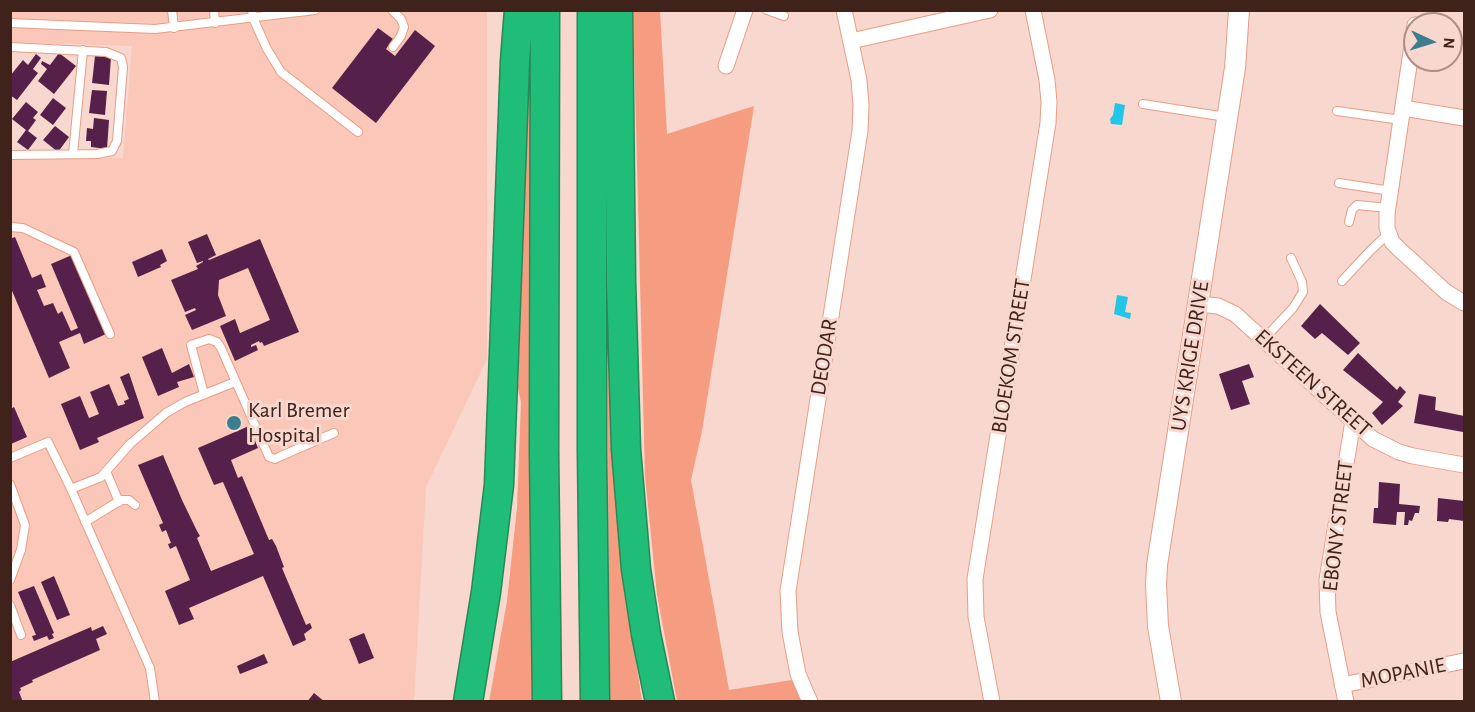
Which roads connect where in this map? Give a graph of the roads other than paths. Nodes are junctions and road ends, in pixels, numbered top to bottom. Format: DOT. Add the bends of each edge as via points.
graph roads {
  1 [pos="172,10"];
  2 [pos="214,10"];
  3 [pos="392,10"];
  4 [pos="519,10"];
  5 [pos="546,10"];
  6 [pos="592,10"];
  7 [pos="618,10"];
  8 [pos="745,10"];
  9 [pos="767,10"];
  10 [pos="844,10"];
  11 [pos="990,10"];
  12 [pos="1033,10"];
  13 [pos="1239,10"];
  14 [pos="312,11"];
  15 [pos="253,14"];
  16 [pos="784,16"];
  17 [pos="215,22"];
  18 [pos="10,23"];
  19 [pos="174,28"];
  20 [pos="851,41"];
  21 [pos="10,47"];
  22 [pos="393,47"];
  23 [pos="83,50"];
  24 [pos="726,66"];
  25 [pos="1408,72"];
  26 [pos="1143,104"];
  27 [pos="1337,111"];
  28 [pos="1402,114"];
  29 [pos="1227,117"];
  30 [pos="1464,118"];
  31 [pos="358,132"];
  32 [pos="73,154"];
  33 [pos="10,155"];
  34 [pos="1339,183"];
  35 [pos="1391,191"];
  36 [pos="1388,208"];
  37 [pos="1349,222"];
  38 [pos="14,227"];
  39 [pos="1388,234"];
  40 [pos="1291,258"];
  41 [pos="1342,281"];
  42 [pos="1464,303"];
  43 [pos="1199,304"];
  44 [pos="110,334"];
  45 [pos="1264,339"];
  46 [pos="235,382"];
  47 [pos="204,394"];
  48 [pos="1353,421"];
  49 [pos="334,433"];
  50 [pos="10,458"];
  51 [pos="1464,465"];
  52 [pos="106,471"];
  53 [pos="10,484"];
  54 [pos="71,489"];
  55 [pos="119,502"];
  56 [pos="135,505"];
  57 [pos="85,522"];
  58 [pos="10,580"];
  59 [pos="10,605"];
  60 [pos="21,635"];
  61 [pos="1464,661"];
  62 [pos="1342,685"];
  63 [pos="155,702"];
  64 [pos="468,702"];
  65 [pos="547,702"];
  66 [pos="595,702"];
  67 [pos="660,702"];
  68 [pos="810,702"];
  69 [pos="992,702"];
  70 [pos="1171,702"];
  71 [pos="1346,702"];
  1 -- 19 [label="lane"];
  2 -- 17 [label="lane"];
  3 -- 22 [label="lane" via="404,27"];
  4 -- 64 [label="highway" via="499,485"];
  5 -- 65 [label="highway"];
  6 -- 66 [label="highway"];
  7 -- 67 [label="highway" via="626,449 636,569"];
  8 -- 24 [label="street"];
  9 -- 16 [label="lane"];
  10 -- 20 [label="street, DEODAR"];
  11 -- 20 [label="street"];
  12 -- 69 [label="street, BLOEKOM STREET" via="1047,80 1048,123 975,579 977,627"];
  13 -- 29 [label="street, UYS KRIGE DRIVE" via="1238,50"];
  14 -- 15 [label="lane"];
  15 -- 17 [label="lane"];
  15 -- 31 [label="lane" via="281,72"];
  17 -- 19 [label="lane"];
  18 -- 19 [label="lane"];
  20 -- 68 [label="street, DEODAR" via="860,92 859,138 788,591 798,674"];
  21 -- 23 [label="lane"];
  23 -- 32 [label="lane"];
  23 -- 32 [label="lane" via="121,58 122,89 114,148 108,153"];
  25 -- 28 [label="street"];
  26 -- 29 [label="lane"];
  27 -- 28 [label="lane"];
  28 -- 30 [label="street"];
  28 -- 35 [label="street"];
  29 -- 43 [label="street, UYS KRIGE DRIVE"];
  32 -- 33 [label="lane"];
  34 -- 35 [label="lane"];
  35 -- 36 [label="street"];
  36 -- 37 [label="lane" via="1357,205"];
  36 -- 39 [label="street"];
  38 -- 44 [label="lane" via="67,247 78,257"];
  39 -- 41 [label="lane"];
  39 -- 42 [label="street" via="1446,292"];
  40 -- 45 [label="lane" via="1303,292"];
  43 -- 45 [label="street, EKSTEEN STREET" via="1231,311"];
  43 -- 70 [label="street, UYS KRIGE DRIVE" via="1155,585"];
  45 -- 48 [label="street, EKSTEEN STREET"];
  46 -- 47 [label="lane"];
  46 -- 47 [label="lane" via="218,344 202,340 191,345"];
  46 -- 49 [label="lane" via="267,456 281,456"];
  47 -- 52 [label="lane" via="149,426"];
  48 -- 51 [label="street, EKSTEEN STREET" via="1373,439 1399,452"];
  48 -- 62 [label="street, EBONY STREET" via="1327,580 1328,612"];
  50 -- 54 [label="lane" via="48,442"];
  52 -- 54 [label="lane" via="102,477"];
  52 -- 55 [label="lane"];
  53 -- 58 [label="lane" via="25,525"];
  54 -- 57 [label="lane"];
  55 -- 56 [label="lane" via="127,499"];
  55 -- 57 [label="lane"];
  57 -- 63 [label="lane" via="150,668"];
  59 -- 60 [label="lane"];
  61 -- 62 [label="street, MOPANIE"];
  62 -- 71 [label="street, EBONY STREET"];
}
